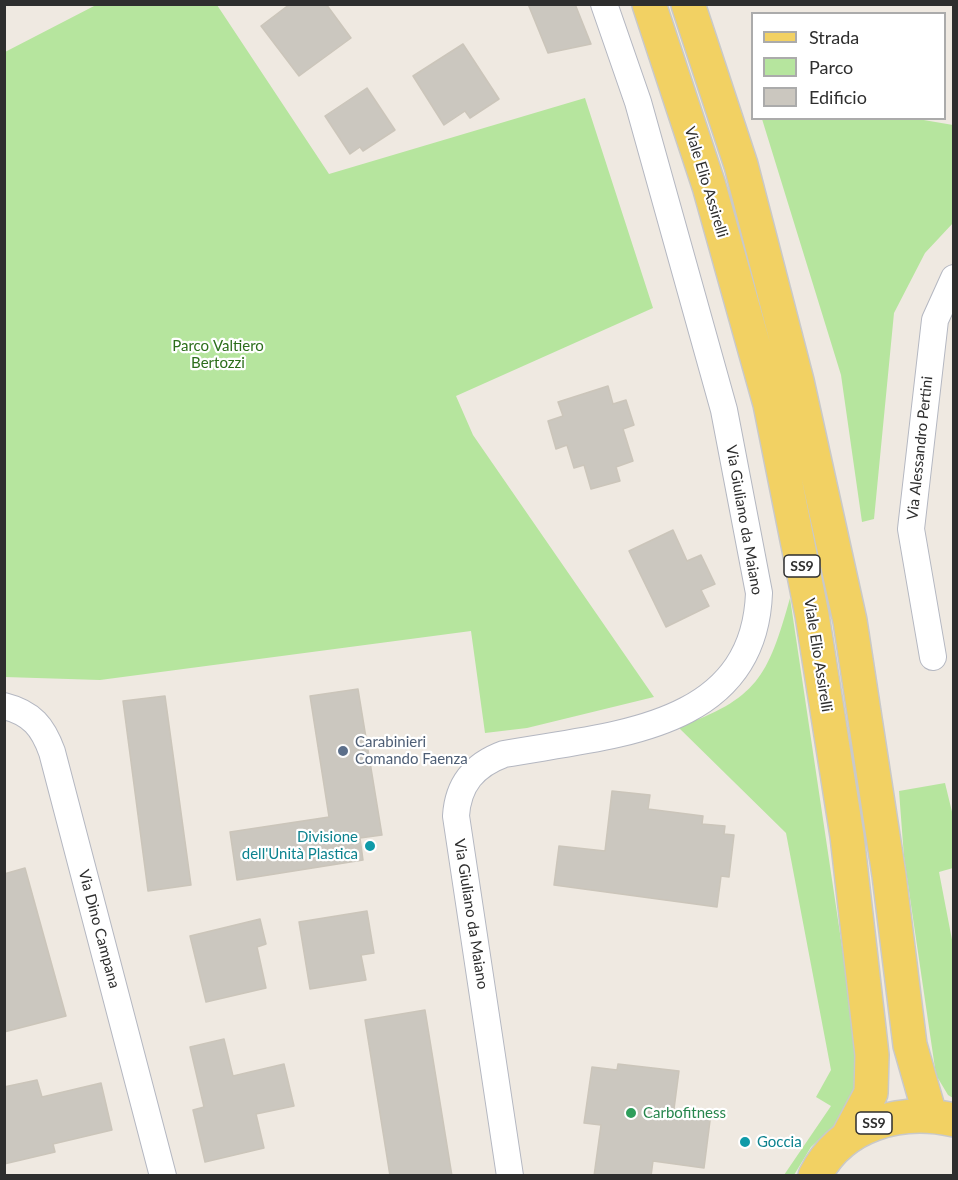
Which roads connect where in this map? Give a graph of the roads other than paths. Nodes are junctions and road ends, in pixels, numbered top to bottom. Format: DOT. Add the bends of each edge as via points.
graph roads {
  1 [pos="604,4"];
  2 [pos="649,4"];
  3 [pos="688,4"];
  4 [pos="954,278"];
  5 [pos="944,322"];
  6 [pos="933,657"];
  7 [pos="4,706"];
  8 [pos="942,1118"];
  9 [pos="847,1138"];
  10 [pos="163,1176"];
  11 [pos="510,1176"];
  12 [pos="815,1176"];
  1 -- 11 [label="street, Via Giuliano da Maiano" via="638,102 724,410 759,593 759,611 750,645 732,677 688,710 644,728 496,757 476,769 457,799 456,816"];
  2 -- 9 [label="main road, Viale Elio Assirelli / SS9" via="709,186 771,404 812,615 847,836 872,1055 871,1093"];
  3 -- 8 [label="main road, SS9" via="741,165 797,381 848,609 889,874 910,1045"];
  4 -- 5 [label="street, Via Alessandro Pertini"];
  5 -- 6 [label="street, Via Alessandro Pertini" via="911,529"];
  7 -- 10 [label="street, Via Dino Campana" via="34,718 46,734"];
  8 -- 9 [label="main road, SS9" via="900,1116 872,1124"];
  9 -- 12 [label="main road, SS9" via="821,1163"];
}
